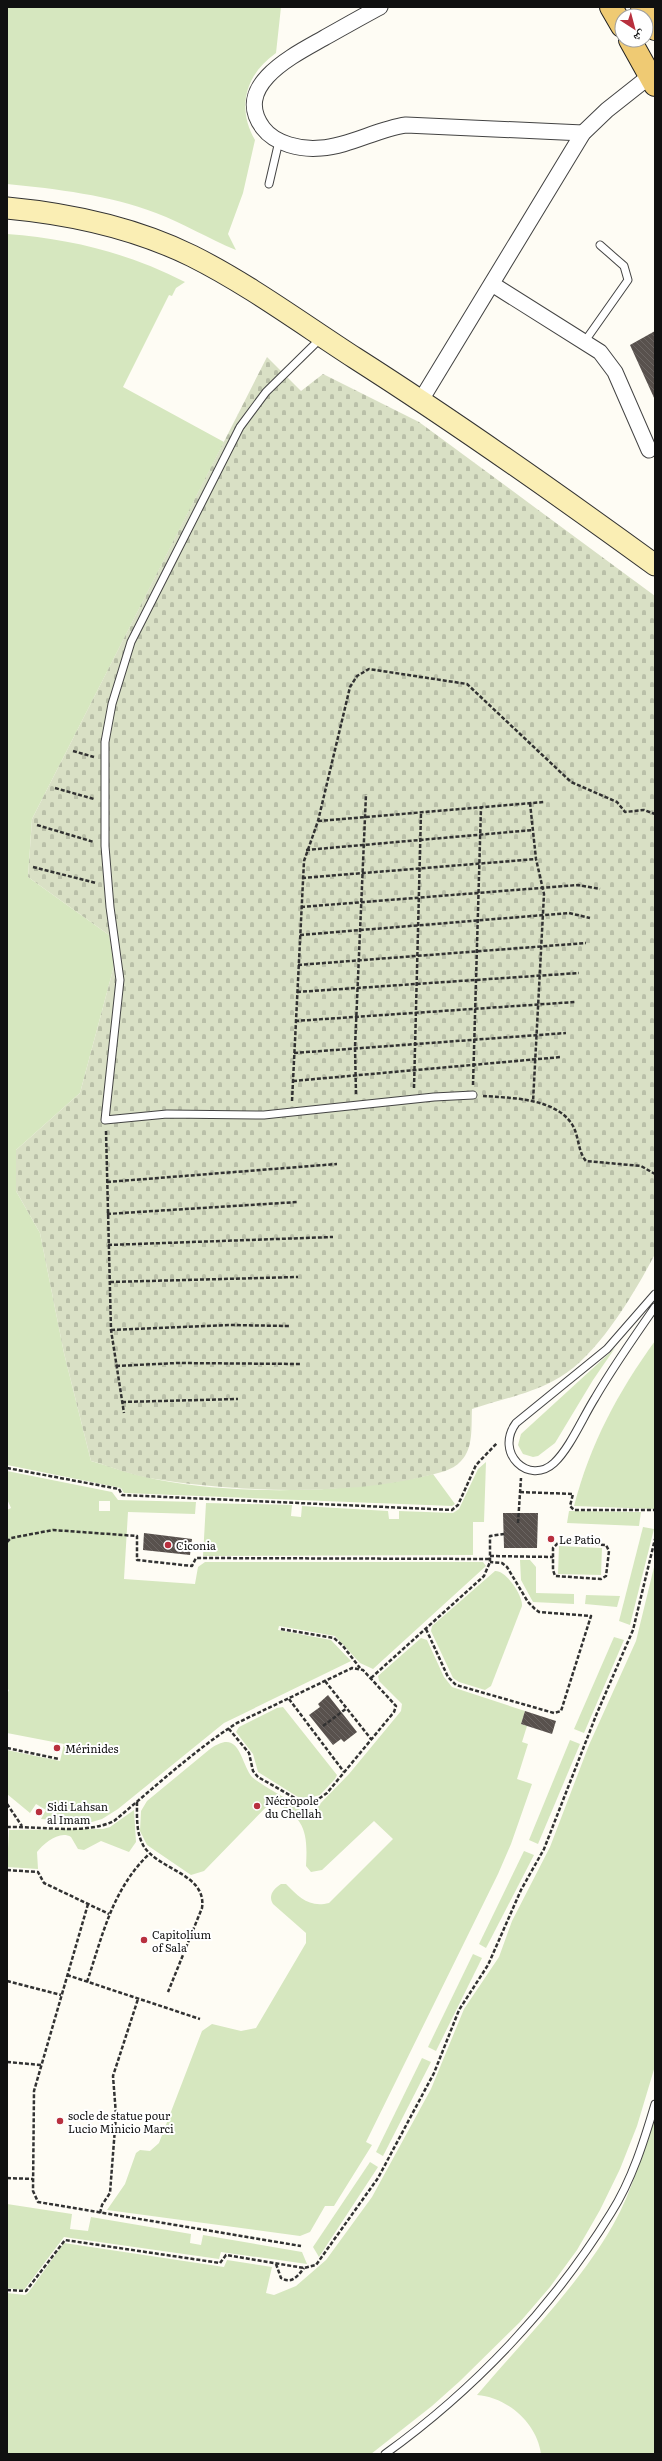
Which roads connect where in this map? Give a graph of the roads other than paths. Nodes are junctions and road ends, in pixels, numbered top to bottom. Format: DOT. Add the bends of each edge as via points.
graph roads {
  1 [pos="380,7"];
  2 [pos="642,7"];
  3 [pos="655,29"];
  4 [pos="635,48"];
  5 [pos="653,80"];
  6 [pos="584,133"];
  7 [pos="279,141"];
  8 [pos="269,184"];
  9 [pos="7,208"];
  10 [pos="600,245"];
  11 [pos="492,284"];
  12 [pos="322,337"];
  13 [pos="585,341"];
  14 [pos="421,400"];
  15 [pos="649,450"];
  16 [pos="655,565"];
  17 [pos="473,1095"];
  18 [pos="655,1294"];
  19 [pos="655,1307"];
  20 [pos="655,2104"];
  21 [pos="385,2454"];
  1 -- 7 [label="street" via="282,62 266,77 256,96 256,114 267,133"];
  2 -- 3 [label="main road"];
  4 -- 5 [label="main road"];
  5 -- 6 [label="street" via="606,110"];
  6 -- 7 [label="street" via="422,124 390,127 321,148"];
  6 -- 11 [label="street"];
  7 -- 8 [label="lane"];
  9 -- 12 [label="street" via="72,216 134,232 220,272"];
  10 -- 13 [label="lane" via="624,266 628,280"];
  11 -- 13 [label="street"];
  11 -- 14 [label="street"];
  12 -- 14 [label="street"];
  12 -- 17 [label="lane" via="257,403 229,447 128,649 108,719 104,801 105,846 120,980 105,1120 155,1115 264,1115"];
  13 -- 15 [label="street" via="600,352 615,372"];
  14 -- 16 [label="street" via="519,466"];
  18 -- 19 [label="lane" via="607,1349 516,1423 508,1438 510,1454 522,1466 529,1469 546,1468 559,1458 611,1372"];
  20 -- 21 [label="lane" via="641,2148 612,2212 557,2288 475,2380 452,2402"];
}
